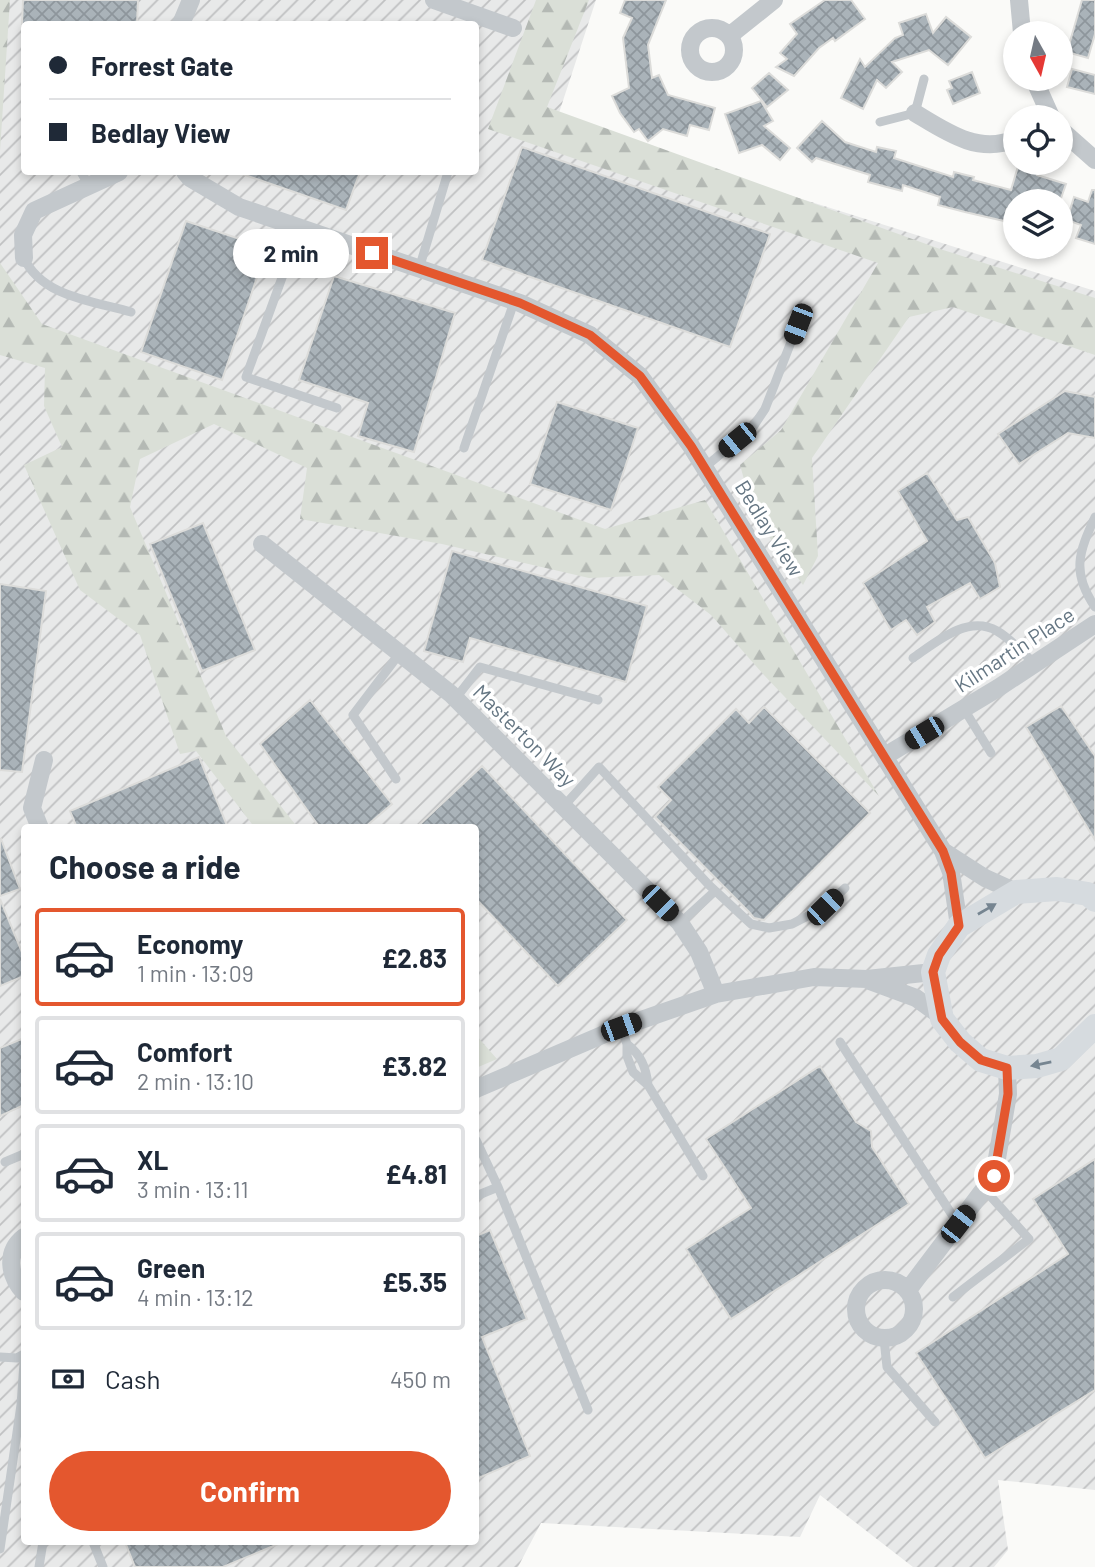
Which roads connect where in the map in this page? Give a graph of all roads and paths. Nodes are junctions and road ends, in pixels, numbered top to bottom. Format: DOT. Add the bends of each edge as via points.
graph roads {
  1 [pos="191,0"];
  2 [pos="434,0"];
  3 [pos="774,0"];
  4 [pos="1019,0"];
  5 [pos="182,21"];
  6 [pos="1020,21"];
  7 [pos="513,29"];
  8 [pos="729,36"];
  9 [pos="924,79"];
  10 [pos="915,113"];
  11 [pos="880,122"];
  12 [pos="1073,141"];
  13 [pos="1003,142"];
  14 [pos="1095,160"];
  15 [pos="104,175"];
  16 [pos="188,175"];
  17 [pos="447,175"];
  18 [pos="85,179"];
  19 [pos="300,228"];
  20 [pos="24,258"];
  21 [pos="419,269"];
  22 [pos="514,302"];
  23 [pos="131,312"];
  24 [pos="798,324"];
  25 [pos="337,408"];
  26 [pos="464,448"];
  27 [pos="705,467"];
  28 [pos="1095,517"];
  29 [pos="262,544"];
  30 [pos="1095,607"];
  31 [pos="1095,624"];
  32 [pos="400,653"];
  33 [pos="913,658"];
  34 [pos="1035,664"];
  35 [pos="456,698"];
  36 [pos="598,700"];
  37 [pos="964,709"];
  38 [pos="991,753"];
  39 [pos="885,756"];
  40 [pos="44,760"];
  41 [pos="396,779"];
  42 [pos="564,806"];
  43 [pos="38,824"];
  44 [pos="943,851"];
  45 [pos="845,888"];
  46 [pos="715,891"];
  47 [pos="1016,892"];
  48 [pos="1095,900"];
  49 [pos="680,923"];
  50 [pos="959,926"];
  51 [pos="933,972"];
  52 [pos="867,979"];
  53 [pos="716,994"];
  54 [pos="941,1016"];
  55 [pos="1095,1026"];
  56 [pos="624,1036"];
  57 [pos="840,1042"];
  58 [pos="1007,1068"];
  59 [pos="479,1088"];
  60 [pos="479,1146"];
  61 [pos="21,1155"];
  62 [pos="5,1162"];
  63 [pos="702,1176"];
  64 [pos="498,1187"];
  65 [pos="984,1189"];
  66 [pos="479,1195"];
  67 [pos="958,1224"];
  68 [pos="21,1241"];
  69 [pos="21,1289"];
  70 [pos="908,1290"];
  71 [pos="953,1297"];
  72 [pos="884,1339"];
  73 [pos="21,1356"];
  74 [pos="0,1357"];
  75 [pos="588,1410"];
  76 [pos="21,1418"];
  77 [pos="935,1422"];
  78 [pos="43,1545"];
  79 [pos="94,1545"];
  80 [pos="0,1549"];
  81 [pos="39,1567"];
  82 [pos="103,1567"];
  1 -- 5 [label="street"];
  2 -- 7 [label="street"];
  3 -- 8 [label="street"];
  4 -- 6 [label="street"];
  9 -- 10 [label="lane"];
  10 -- 11 [label="lane"];
  10 -- 13 [label="street" via="955,137 984,146"];
  12 -- 14 [label="street"];
  15 -- 18 [label="street"];
  16 -- 19 [label="street, Bedlay View" via="239,207"];
  17 -- 21 [label="lane"];
  18 -- 20 [label="street" via="34,211 23,235"];
  19 -- 21 [label="street, Bedlay View"];
  19 -- 25 [label="lane" via="246,377"];
  20 -- 23 [label="lane" via="30,271 54,290"];
  21 -- 22 [label="street, Bedlay View"];
  22 -- 26 [label="lane"];
  22 -- 27 [label="street, Bedlay View" via="590,335 640,376"];
  24 -- 27 [label="lane" via="753,427"];
  27 -- 39 [label="street, Bedlay View"];
  28 -- 30 [label="lane" via="1081,548 1080,575 1084,592"];
  29 -- 32 [label="street, Masterton Way"];
  31 -- 34 [label="street, Kilmartin Place"];
  32 -- 35 [label="street, Masterton Way"];
  32 -- 41 [label="lane" via="353,715"];
  33 -- 34 [label="lane" via="953,631 979,626 996,631"];
  34 -- 37 [label="street, Kilmartin Place"];
  35 -- 36 [label="lane" via="480,667"];
  35 -- 42 [label="street, Masterton Way"];
  37 -- 38 [label="lane"];
  37 -- 39 [label="street, Kilmartin Place"];
  39 -- 44 [label="street, Bedlay View"];
  40 -- 43 [label="street" via="32,808"];
  42 -- 46 [label="lane" via="599,767"];
  42 -- 49 [label="street, Masterton Way"];
  44 -- 47 [label="street, Bedlay View"];
  44 -- 50 [label="street, Bedlay View"];
  45 -- 46 [label="lane" via="825,907 792,924 769,928 751,924"];
  46 -- 49 [label="lane"];
  47 -- 48 [label="street" via="1057,889 1087,894"];
  50 -- 47 [label="street, one-way"];
  49 -- 53 [label="street, Masterton Way" via="699,952"];
  50 -- 51 [label="street"];
  51 -- 52 [label="street"];
  51 -- 54 [label="street"];
  52 -- 53 [label="street" via="814,977"];
  52 -- 54 [label="street" via="916,998"];
  53 -- 56 [label="street"];
  54 -- 58 [label="street" via="981,1060"];
  55 -- 58 [label="street, one-way" via="1061,1059"];
  56 -- 59 [label="street"];
  56 -- 63 [label="lane" via="633,1072 648,1085"];
  57 -- 67 [label="lane"];
  58 -- 65 [label="street" via="1008,1094 994,1176"];
  60 -- 64 [label="lane"];
  61 -- 62 [label="lane"];
  64 -- 66 [label="lane"];
  64 -- 75 [label="lane"];
  65 -- 67 [label="street"];
  65 -- 71 [label="lane" via="1029,1239"];
  67 -- 70 [label="street"];
  68 -- 69 [label="street" via="10,1261"];
  70 -- 72 [label="street" via="915,1309 912,1324 896,1337"];
  70 -- 72 [label="street" via="897,1282 877,1281 857,1300 860,1324 874,1337"];
  72 -- 77 [label="lane" via="887,1367"];
  73 -- 74 [label="lane"];
  76 -- 80 [label="lane"];
  78 -- 81 [label="lane"];
  79 -- 82 [label="lane"];
}
